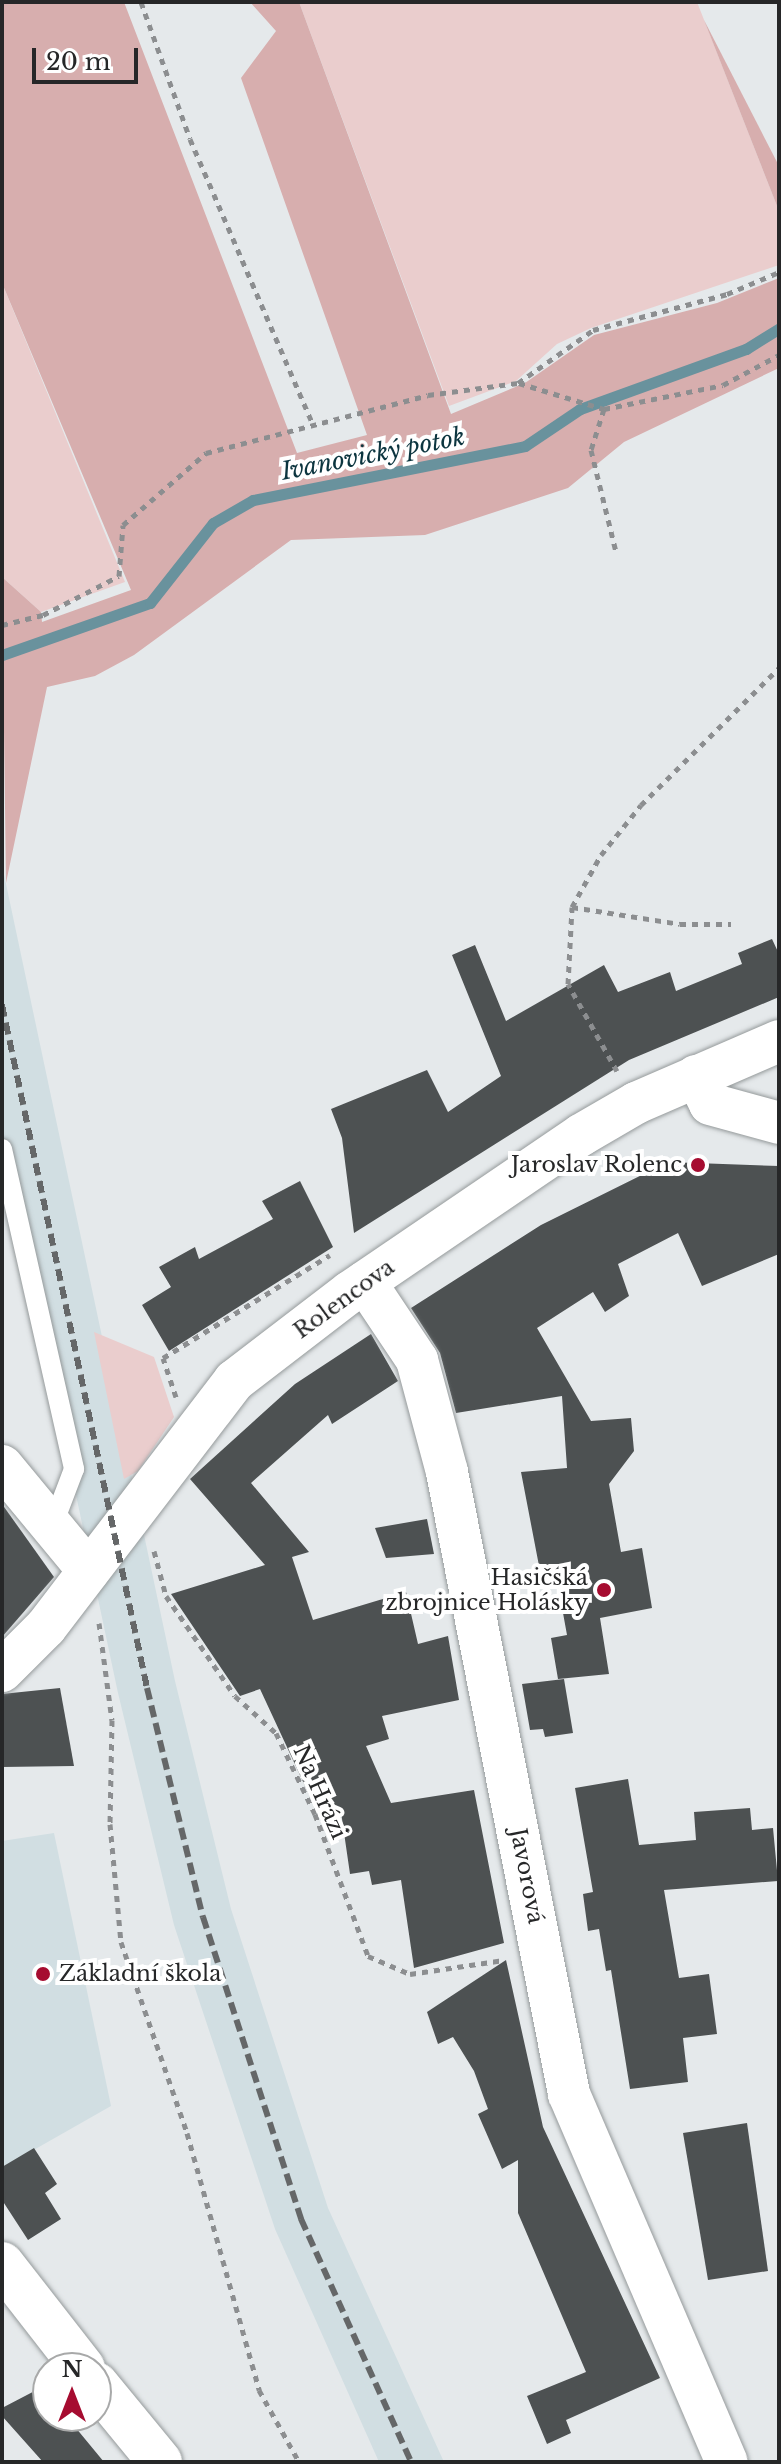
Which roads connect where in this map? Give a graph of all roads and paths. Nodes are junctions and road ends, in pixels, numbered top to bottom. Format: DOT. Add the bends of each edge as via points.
graph roads {
  1 [pos="141,2"];
  2 [pos="779,272"];
  3 [pos="779,355"];
  4 [pos="518,383"];
  5 [pos="604,409"];
  6 [pos="312,422"];
  7 [pos="616,552"];
  8 [pos="2,625"];
  9 [pos="779,668"];
  10 [pos="572,907"];
  11 [pos="731,924"];
  12 [pos="779,1041"];
  13 [pos="696,1076"];
  14 [pos="636,1103"];
  15 [pos="779,1123"];
  16 [pos="2,1149"];
  17 [pos="365,1282"];
  18 [pos="2,1466"];
  19 [pos="144,1499"];
  20 [pos="52,1527"];
  21 [pos="89,1571"];
  22 [pos="2,1671"];
  23 [pos="542,1954"];
  24 [pos="2,2264"];
  25 [pos="71,2352"];
  26 [pos="112,2404"];
  27 [pos="160,2462"];
  28 [pos="299,2462"];
  29 [pos="727,2462"];
  1 -- 6 [label="path" via="190,139"];
  2 -- 4 [label="path" via="727,294 593,330"];
  3 -- 5 [label="path" via="723,385"];
  4 -- 5 [label="path" via="572,395"];
  4 -- 6 [label="path"];
  5 -- 7 [label="path" via="591,450"];
  6 -- 8 [label="path" via="206,453 123,525 119,576 43,615"];
  9 -- 10 [label="path" via="641,805 601,855"];
  10 -- 11 [label="path" via="680,924"];
  10 -- 14 [label="path" via="568,984"];
  12 -- 13 [label="street, Rolencova"];
  13 -- 14 [label="street, Rolencova"];
  13 -- 15 [label="street" via="710,1104"];
  14 -- 17 [label="street, Rolencova"];
  16 -- 20 [label="lane" via="74,1469"];
  17 -- 19 [label="street, Rolencova" via="234,1381"];
  17 -- 23 [label="street, Javorová" via="417,1360 440,1444"];
  18 -- 20 [label="street"];
  19 -- 21 [label="street, Rolencova"];
  19 -- 23 [label="path, Na Hrázi" via="166,1596 235,1696 276,1733 315,1814 368,1956 410,1974"];
  20 -- 21 [label="street"];
  21 -- 22 [label="street, Rolencova"];
  21 -- 28 [label="path" via="109,1676 110,1824 121,1942 187,2133 259,2390"];
  23 -- 29 [label="street, Javorová" via="569,2094"];
  24 -- 25 [label="street"];
  26 -- 27 [label="street"];
}
